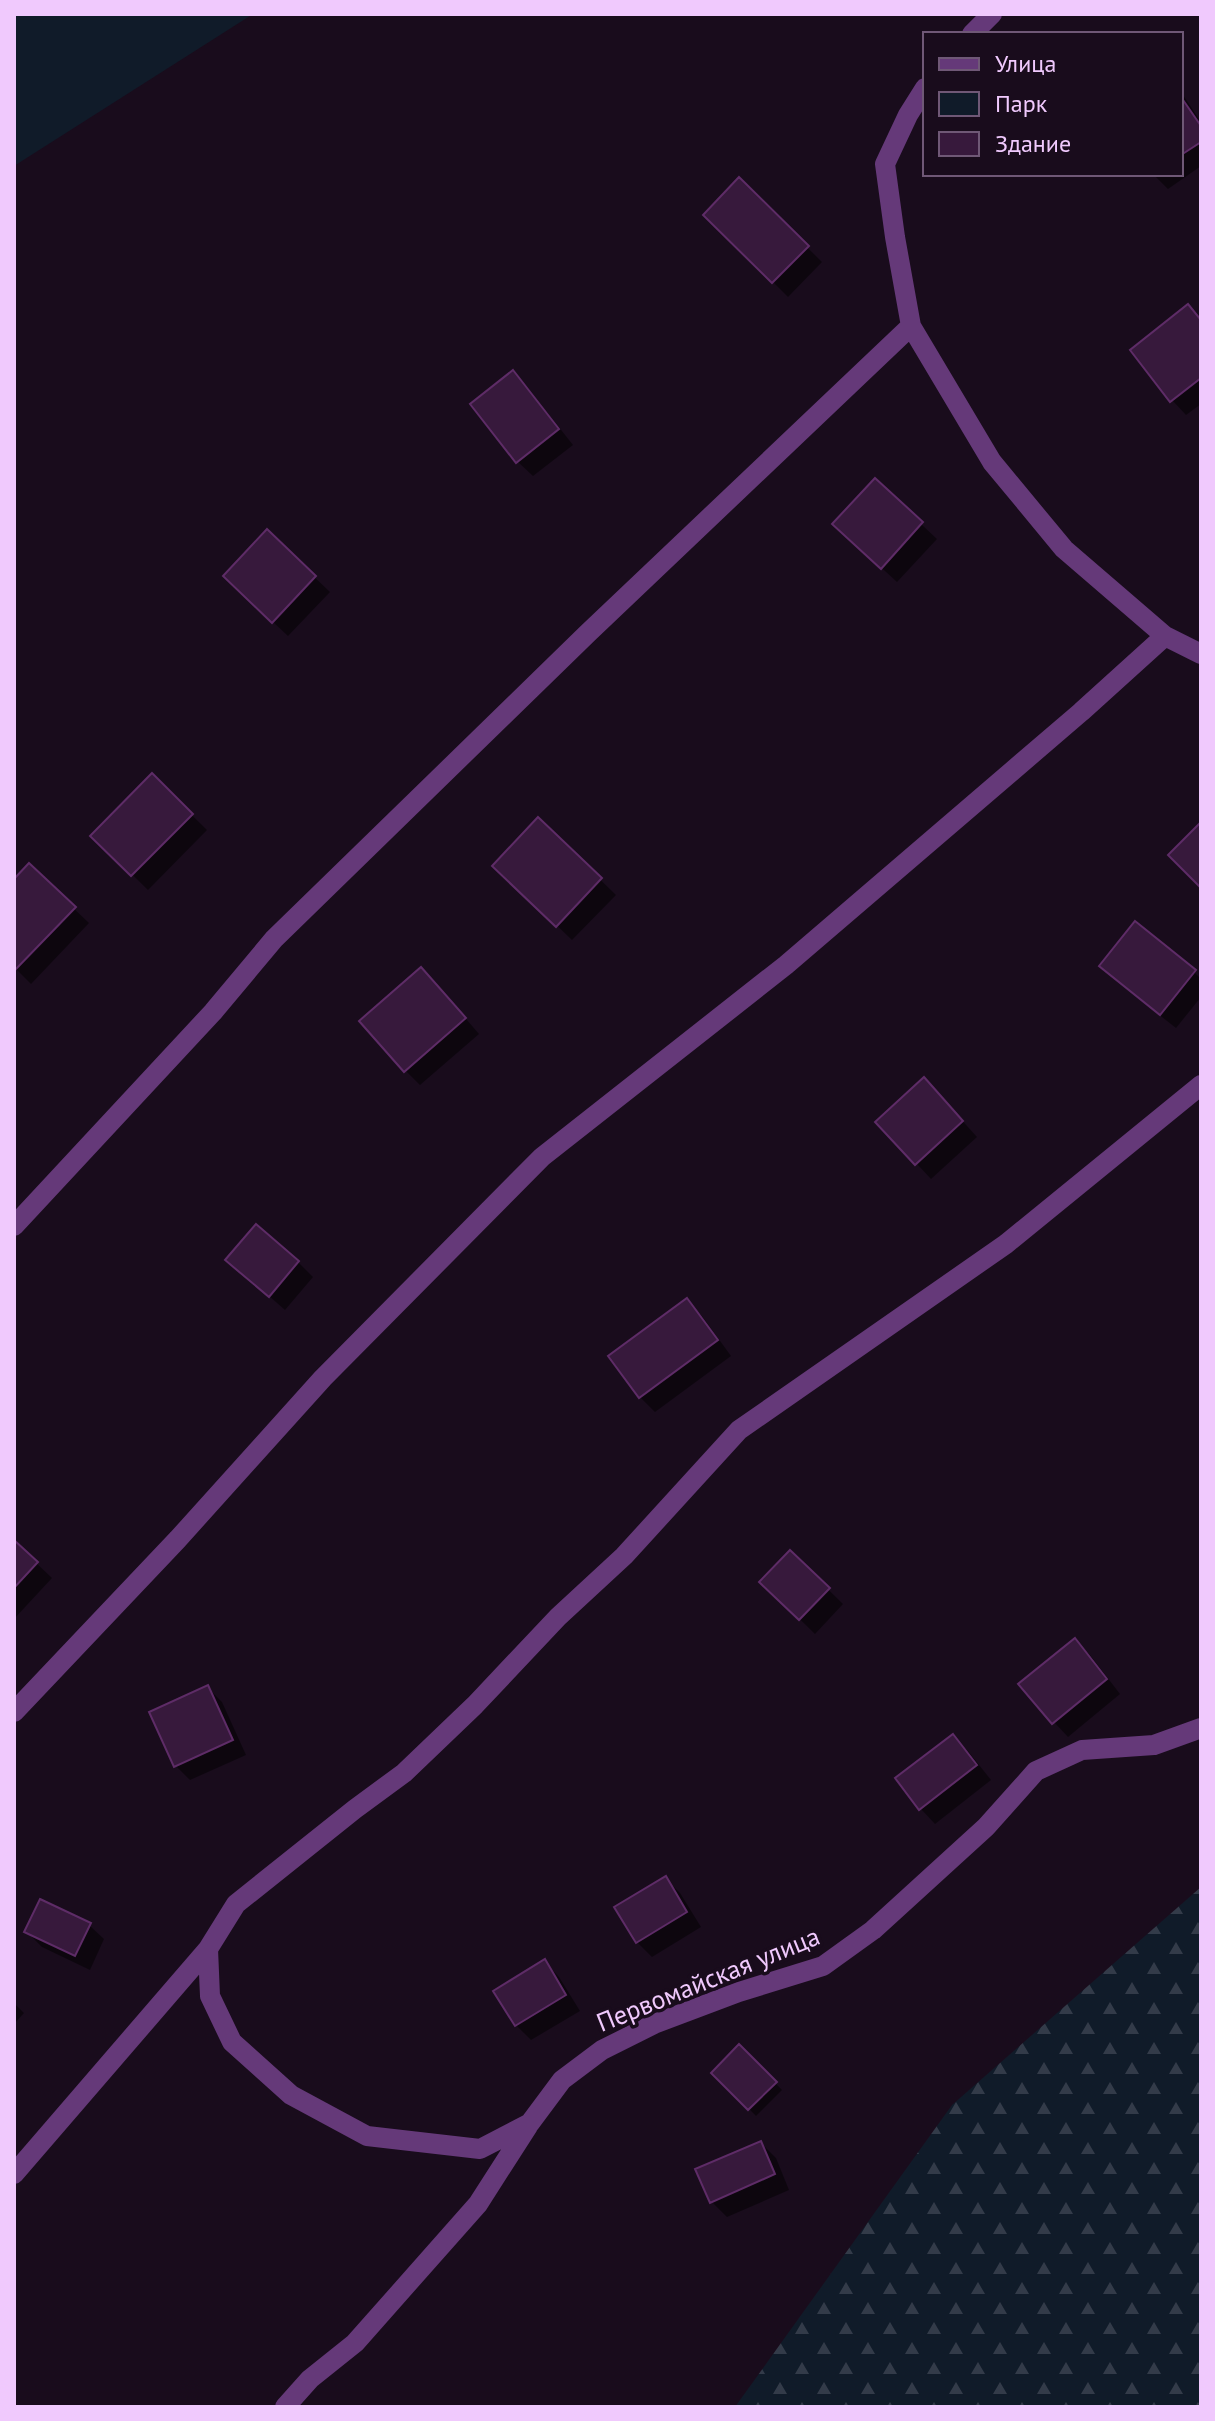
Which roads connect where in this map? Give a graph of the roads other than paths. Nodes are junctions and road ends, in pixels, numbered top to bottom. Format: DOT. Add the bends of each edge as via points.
graph roads {
  1 [pos="992,14"];
  2 [pos="974,32"];
  3 [pos="923,91"];
  4 [pos="911,326"];
  5 [pos="1165,636"];
  6 [pos="1201,654"];
  7 [pos="1201,1085"];
  8 [pos="14,1226"];
  9 [pos="14,1712"];
  10 [pos="1201,1728"];
  11 [pos="208,1949"];
  12 [pos="530,2123"];
  13 [pos="14,2174"];
  14 [pos="285,2407"];
  1 -- 2 [label="street"];
  3 -- 4 [label="street" via="885,164"];
  4 -- 5 [label="street" via="992,462 1064,549"];
  4 -- 8 [label="street" via="274,939"];
  5 -- 6 [label="street"];
  5 -- 9 [label="street" via="786,965 542,1157 323,1378"];
  7 -- 11 [label="street" via="1006,1244 739,1430 624,1556 404,1773 236,1904"];
  10 -- 12 [label="street, Первомайская улица" via="1154,1745 1082,1750 1036,1771 986,1827 873,1930 823,1966 654,2024 602,2050 562,2080"];
  11 -- 12 [label="street, Первомайская улица" via="210,1996 232,2042 291,2095 367,2136 480,2149"];
  11 -- 13 [label="street"];
  12 -- 14 [label="street" via="478,2204 355,2343"];
}
